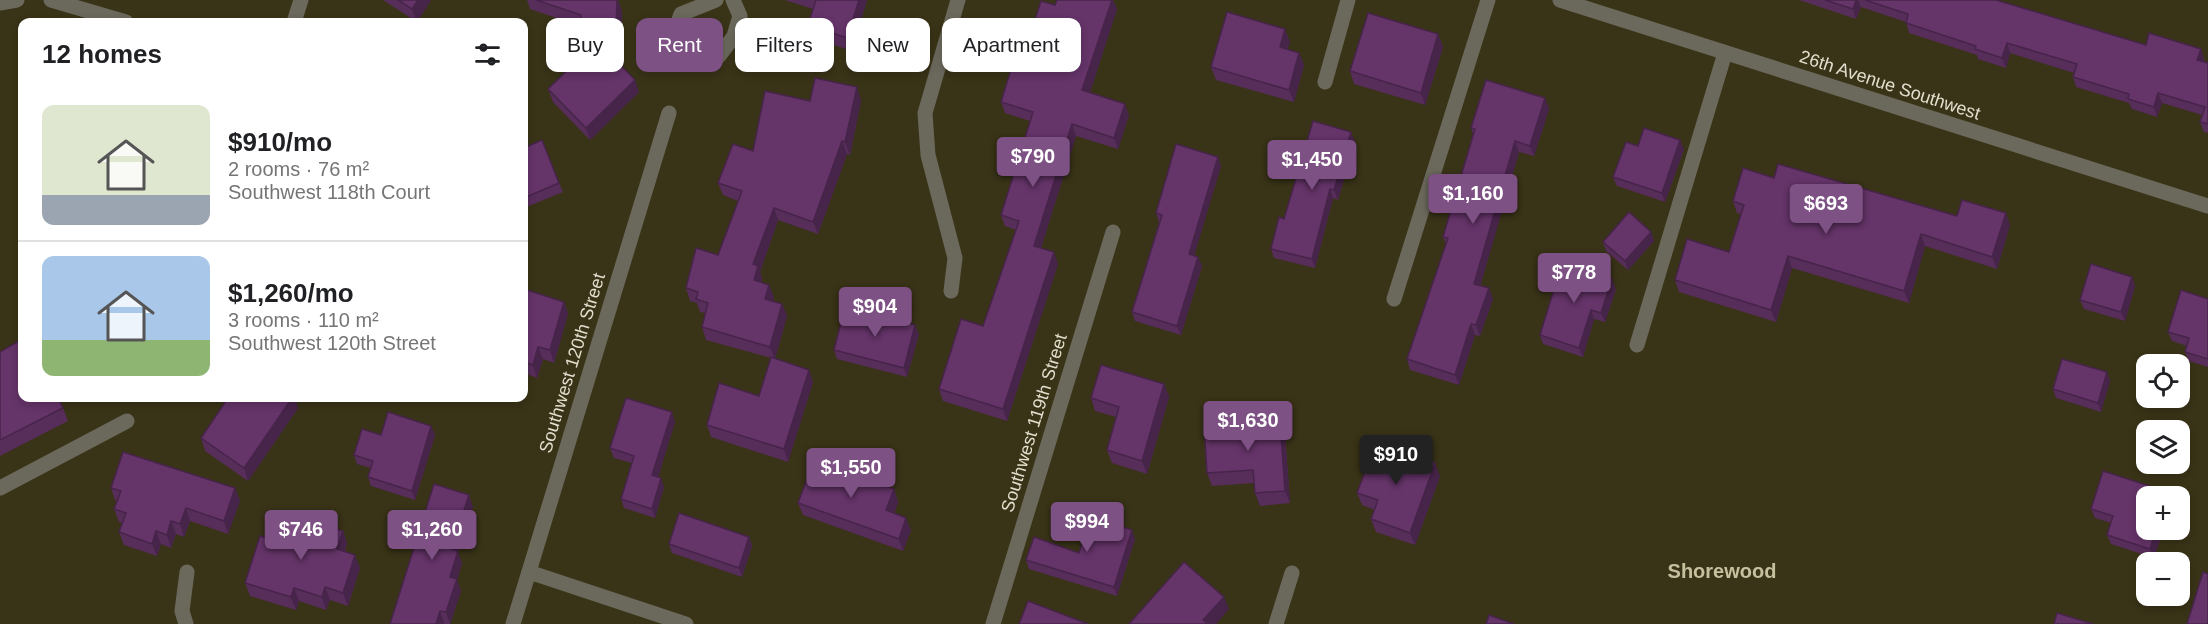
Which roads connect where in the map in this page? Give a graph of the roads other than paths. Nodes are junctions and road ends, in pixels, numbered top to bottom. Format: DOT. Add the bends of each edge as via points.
graph roads {
  1 [pos="16,0"];
  2 [pos="51,0"];
  3 [pos="301,0"];
  4 [pos="716,0"];
  5 [pos="733,0"];
  6 [pos="958,0"];
  7 [pos="1348,0"];
  8 [pos="1488,0"];
  9 [pos="1560,0"];
  10 [pos="0,3"];
  11 [pos="112,18"];
  12 [pos="295,18"];
  13 [pos="1725,53"];
  14 [pos="1325,82"];
  15 [pos="669,113"];
  16 [pos="2208,206"];
  17 [pos="1113,232"];
  18 [pos="951,291"];
  19 [pos="1394,298"];
  20 [pos="1637,345"];
  21 [pos="128,421"];
  22 [pos="0,488"];
  23 [pos="187,572"];
  24 [pos="529,572"];
  25 [pos="1292,573"];
  26 [pos="186,624"];
  27 [pos="513,624"];
  28 [pos="686,624"];
  29 [pos="993,624"];
  30 [pos="1276,624"];
  1 -- 10 [label="street"];
  2 -- 11 [label="street"];
  3 -- 12 [label="street"];
  4 -- 5 [label="street" via="681,14 672,39 692,54 719,57 734,36 740,16"];
  6 -- 18 [label="street" via="925,113 928,155 955,258"];
  7 -- 14 [label="street"];
  8 -- 19 [label="street"];
  9 -- 13 [label="street, 26th Avenue Southwest"];
  13 -- 16 [label="street, 26th Avenue Southwest"];
  13 -- 20 [label="street"];
  15 -- 24 [label="street, Southwest 120th Street"];
  17 -- 29 [label="street, Southwest 119th Street"];
  21 -- 22 [label="street"];
  23 -- 26 [label="street" via="182,611"];
  24 -- 27 [label="street, Southwest 120th Street"];
  24 -- 28 [label="street"];
  25 -- 30 [label="street"];
}
